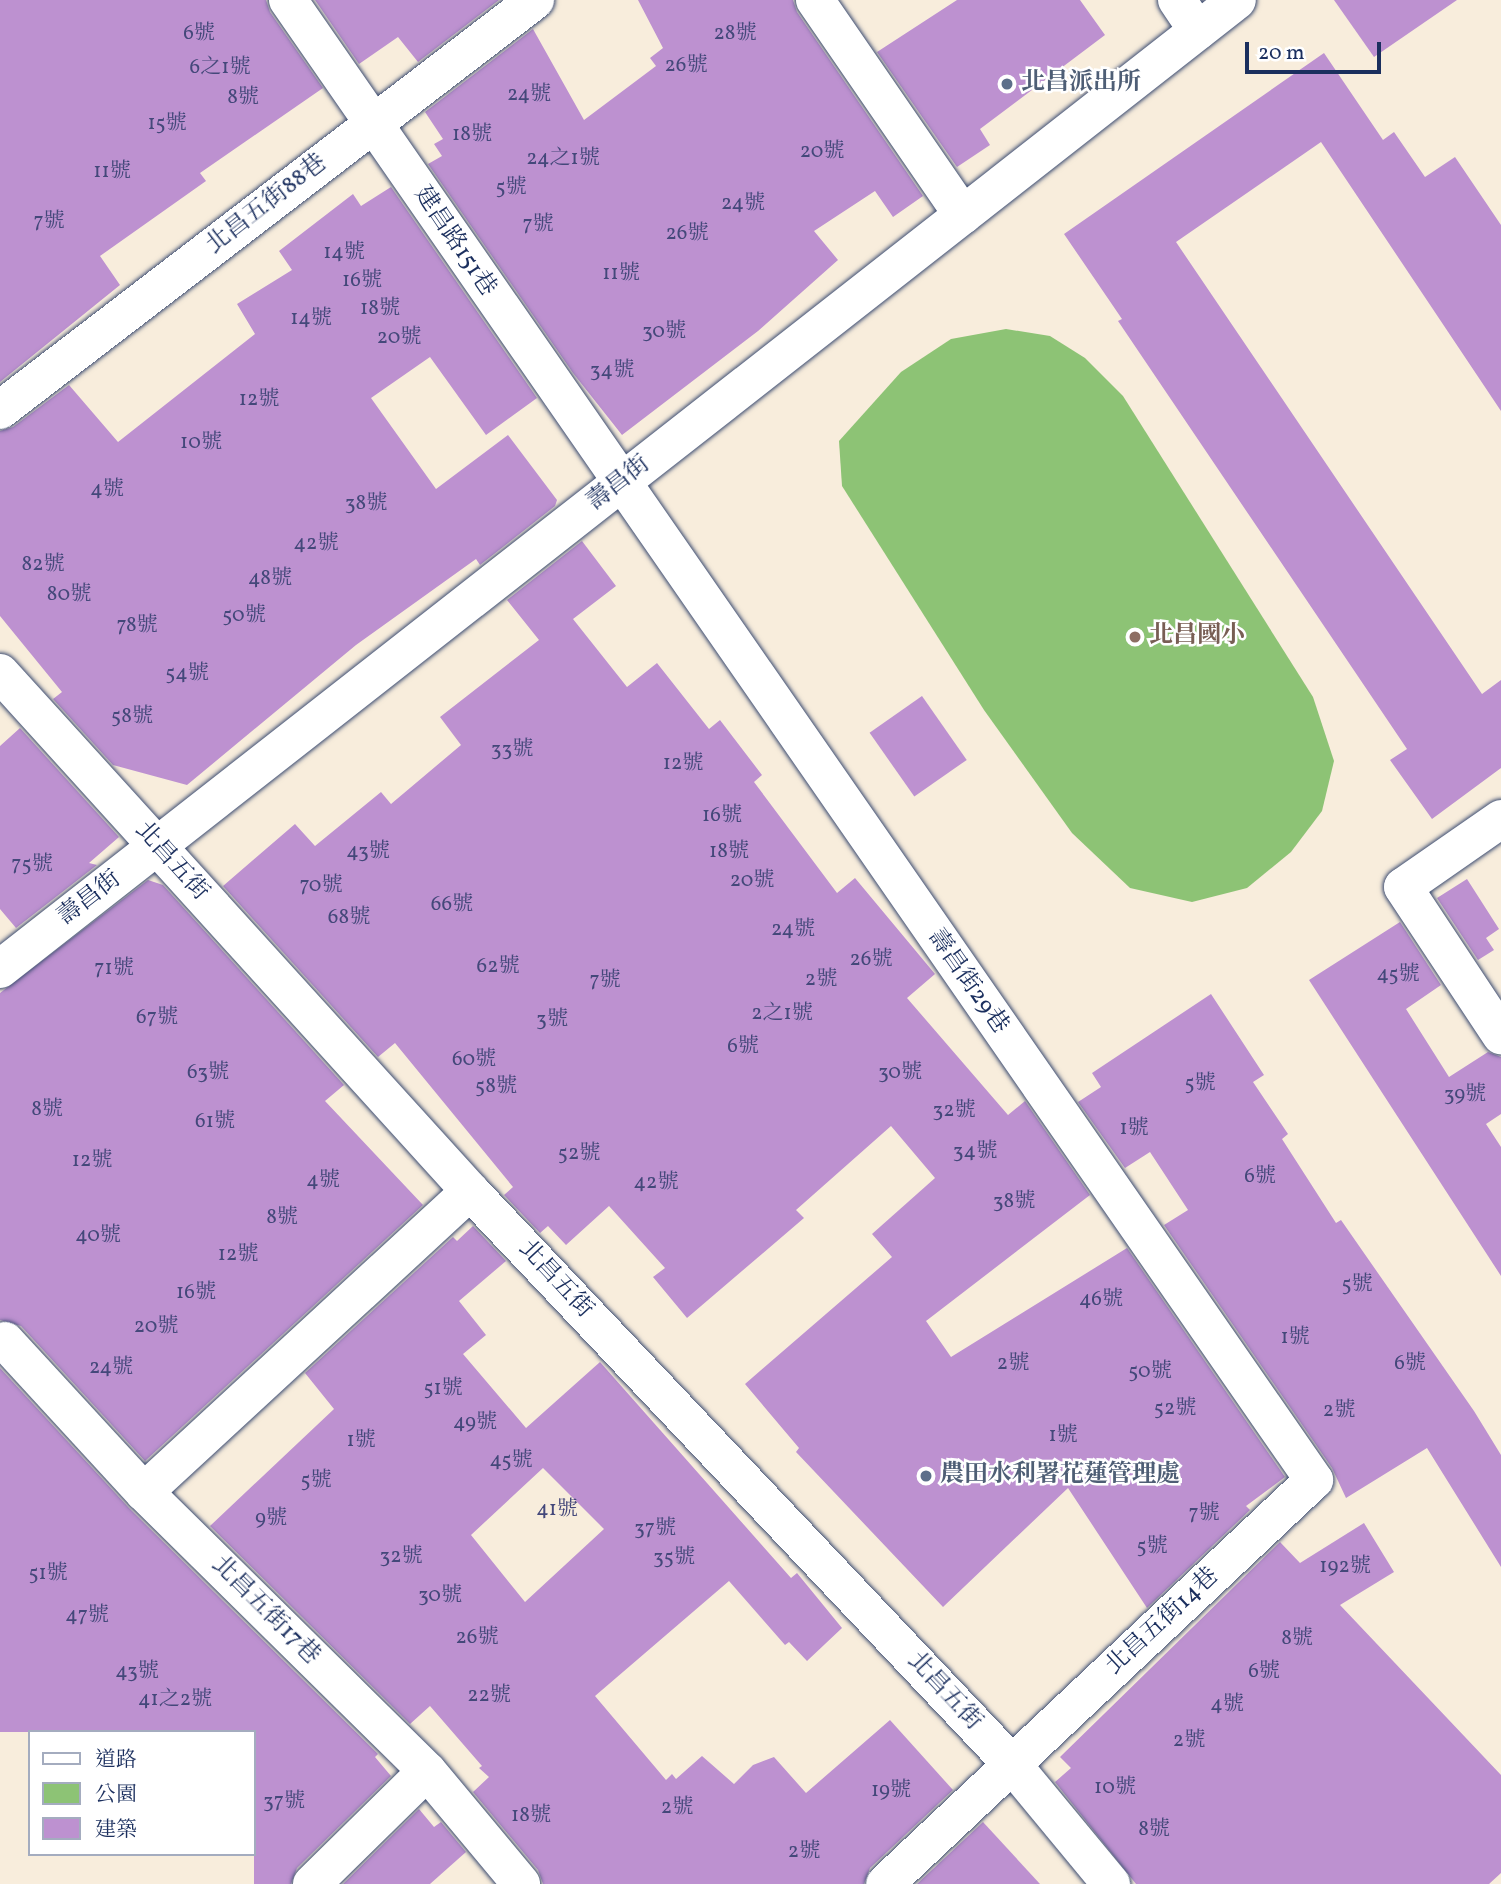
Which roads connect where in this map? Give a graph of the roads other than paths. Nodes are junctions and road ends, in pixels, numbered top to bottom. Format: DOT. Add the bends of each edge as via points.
graph roads {
  1 [pos="288,0"];
  2 [pos="536,0"];
  3 [pos="815,0"];
  4 [pos="1177,0"];
  5 [pos="1237,0"];
  6 [pos="1198,31"];
  7 [pos="373,124"];
  8 [pos="963,215"];
  9 [pos="0,410"];
  10 [pos="620,483"];
  11 [pos="0,673"];
  12 [pos="1501,819"];
  13 [pos="156,847"];
  14 [pos="0,969"];
  15 [pos="1501,1035"];
  16 [pos="470,1191"];
  17 [pos="5,1341"];
  18 [pos="1314,1480"];
  19 [pos="144,1492"];
  20 [pos="1011,1763"];
  21 [pos="428,1771"];
  22 [pos="312,1884"];
  23 [pos="521,1884"];
  24 [pos="885,1884"];
  25 [pos="1111,1884"];
  1 -- 7 [label="street, 建昌路151巷"];
  2 -- 7 [label="street, 北昌五街88巷"];
  3 -- 8 [label="street"];
  4 -- 6 [label="street"];
  5 -- 6 [label="street, 壽昌街"];
  6 -- 8 [label="street, 壽昌街"];
  7 -- 9 [label="street, 北昌五街88巷"];
  7 -- 10 [label="street, 建昌路151巷"];
  8 -- 10 [label="street, 壽昌街"];
  10 -- 13 [label="street, 壽昌街"];
  10 -- 18 [label="street, 壽昌街29巷"];
  11 -- 13 [label="street, 北昌五街"];
  12 -- 15 [label="street" via="1403,887"];
  13 -- 14 [label="street, 壽昌街"];
  13 -- 16 [label="street, 北昌五街"];
  16 -- 19 [label="street"];
  16 -- 20 [label="street, 北昌五街"];
  17 -- 19 [label="street, 北昌五街17巷"];
  18 -- 20 [label="street, 北昌五街14巷"];
  19 -- 21 [label="street, 北昌五街17巷"];
  20 -- 24 [label="street"];
  20 -- 25 [label="street, 北昌五街"];
  21 -- 22 [label="street"];
  21 -- 23 [label="street, 北昌五街17巷"];
}
